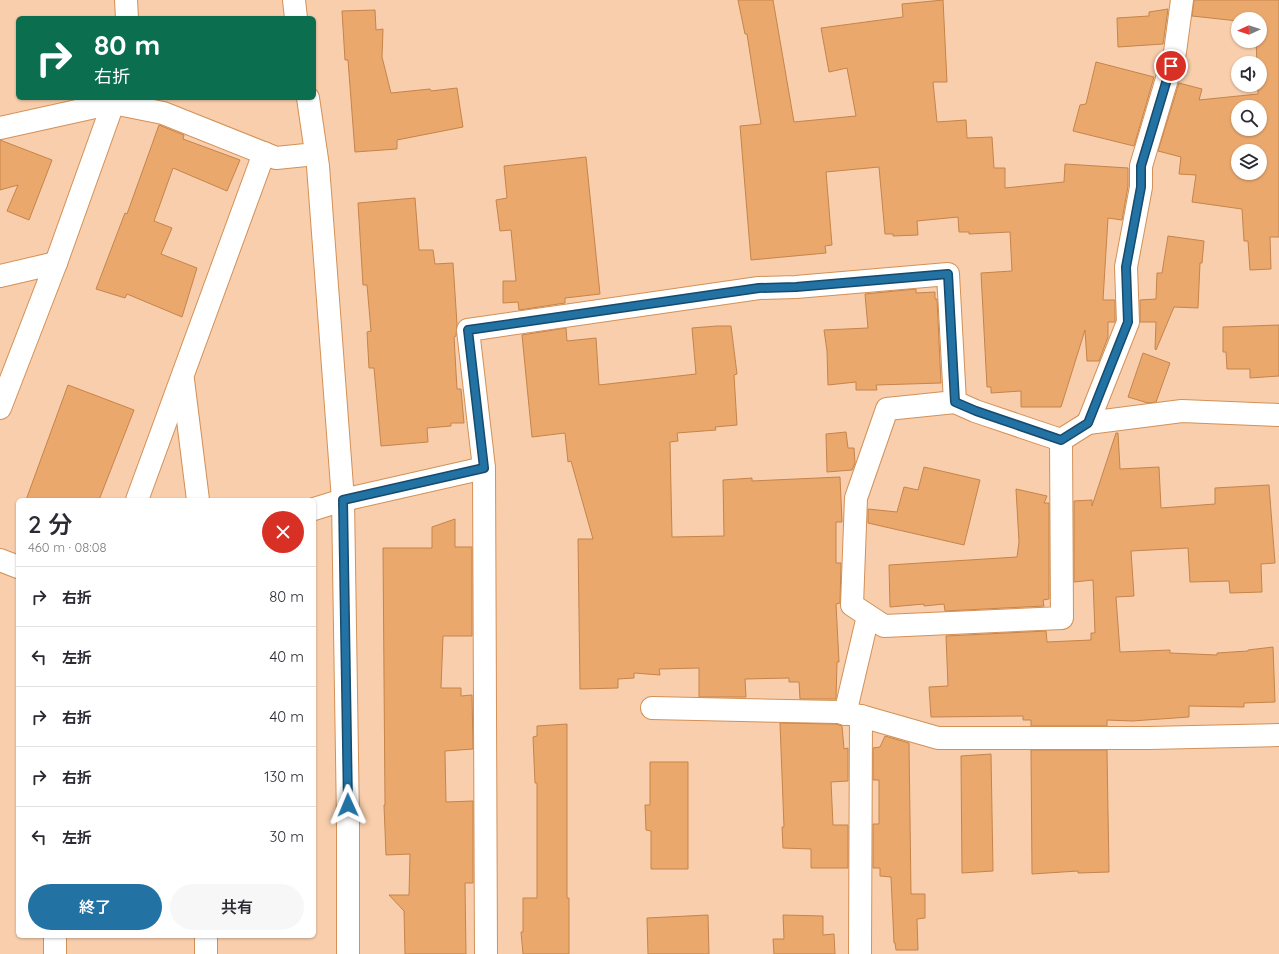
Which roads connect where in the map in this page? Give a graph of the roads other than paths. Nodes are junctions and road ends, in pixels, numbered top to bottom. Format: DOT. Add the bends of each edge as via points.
graph roads {
  1 [pos="126,0"];
  2 [pos="294,0"];
  3 [pos="1182,0"];
  4 [pos="127,16"];
  5 [pos="296,16"];
  6 [pos="308,100"];
  7 [pos="114,101"];
  8 [pos="0,128"];
  9 [pos="264,153"];
  10 [pos="316,154"];
  11 [pos="56,263"];
  12 [pos="0,276"];
  13 [pos="182,376"];
  14 [pos="955,402"];
  15 [pos="0,408"];
  16 [pos="1279,415"];
  17 [pos="1088,423"];
  18 [pos="1061,440"];
  19 [pos="484,468"];
  20 [pos="138,498"];
  21 [pos="198,498"];
  22 [pos="343,500"];
  23 [pos="316,508"];
  24 [pos="0,560"];
  25 [pos="16,566"];
  26 [pos="868,616"];
  27 [pos="652,708"];
  28 [pos="853,715"];
  29 [pos="1279,735"];
  30 [pos="55,938"];
  31 [pos="206,938"];
  32 [pos="55,954"];
  33 [pos="206,954"];
  34 [pos="348,954"];
  35 [pos="486,954"];
  36 [pos="860,954"];
  1 -- 4 [label="street"];
  2 -- 5 [label="street"];
  3 -- 17 [label="street" via="1175,52 1141,166 1141,187 1126,267 1128,322"];
  6 -- 10 [label="street"];
  7 -- 8 [label="street"];
  7 -- 9 [label="street" via="163,113"];
  7 -- 11 [label="street"];
  9 -- 10 [label="street" via="276,158"];
  9 -- 13 [label="street"];
  10 -- 22 [label="street"];
  11 -- 12 [label="street"];
  11 -- 15 [label="street"];
  13 -- 20 [label="street"];
  13 -- 21 [label="street"];
  14 -- 18 [label="street"];
  14 -- 19 [label="street" via="948,274 759,288 468,330"];
  14 -- 26 [label="street" via="887,409 856,498 852,605"];
  16 -- 17 [label="street" via="1182,411"];
  17 -- 18 [label="street"];
  18 -- 26 [label="street" via="1062,618 884,626"];
  19 -- 22 [label="street"];
  19 -- 35 [label="street"];
  22 -- 23 [label="street"];
  22 -- 34 [label="street"];
  24 -- 25 [label="street"];
  26 -- 28 [label="street"];
  27 -- 28 [label="street"];
  28 -- 29 [label="street" via="938,738"];
  28 -- 36 [label="street"];
  30 -- 32 [label="street"];
  31 -- 33 [label="street"];
}
